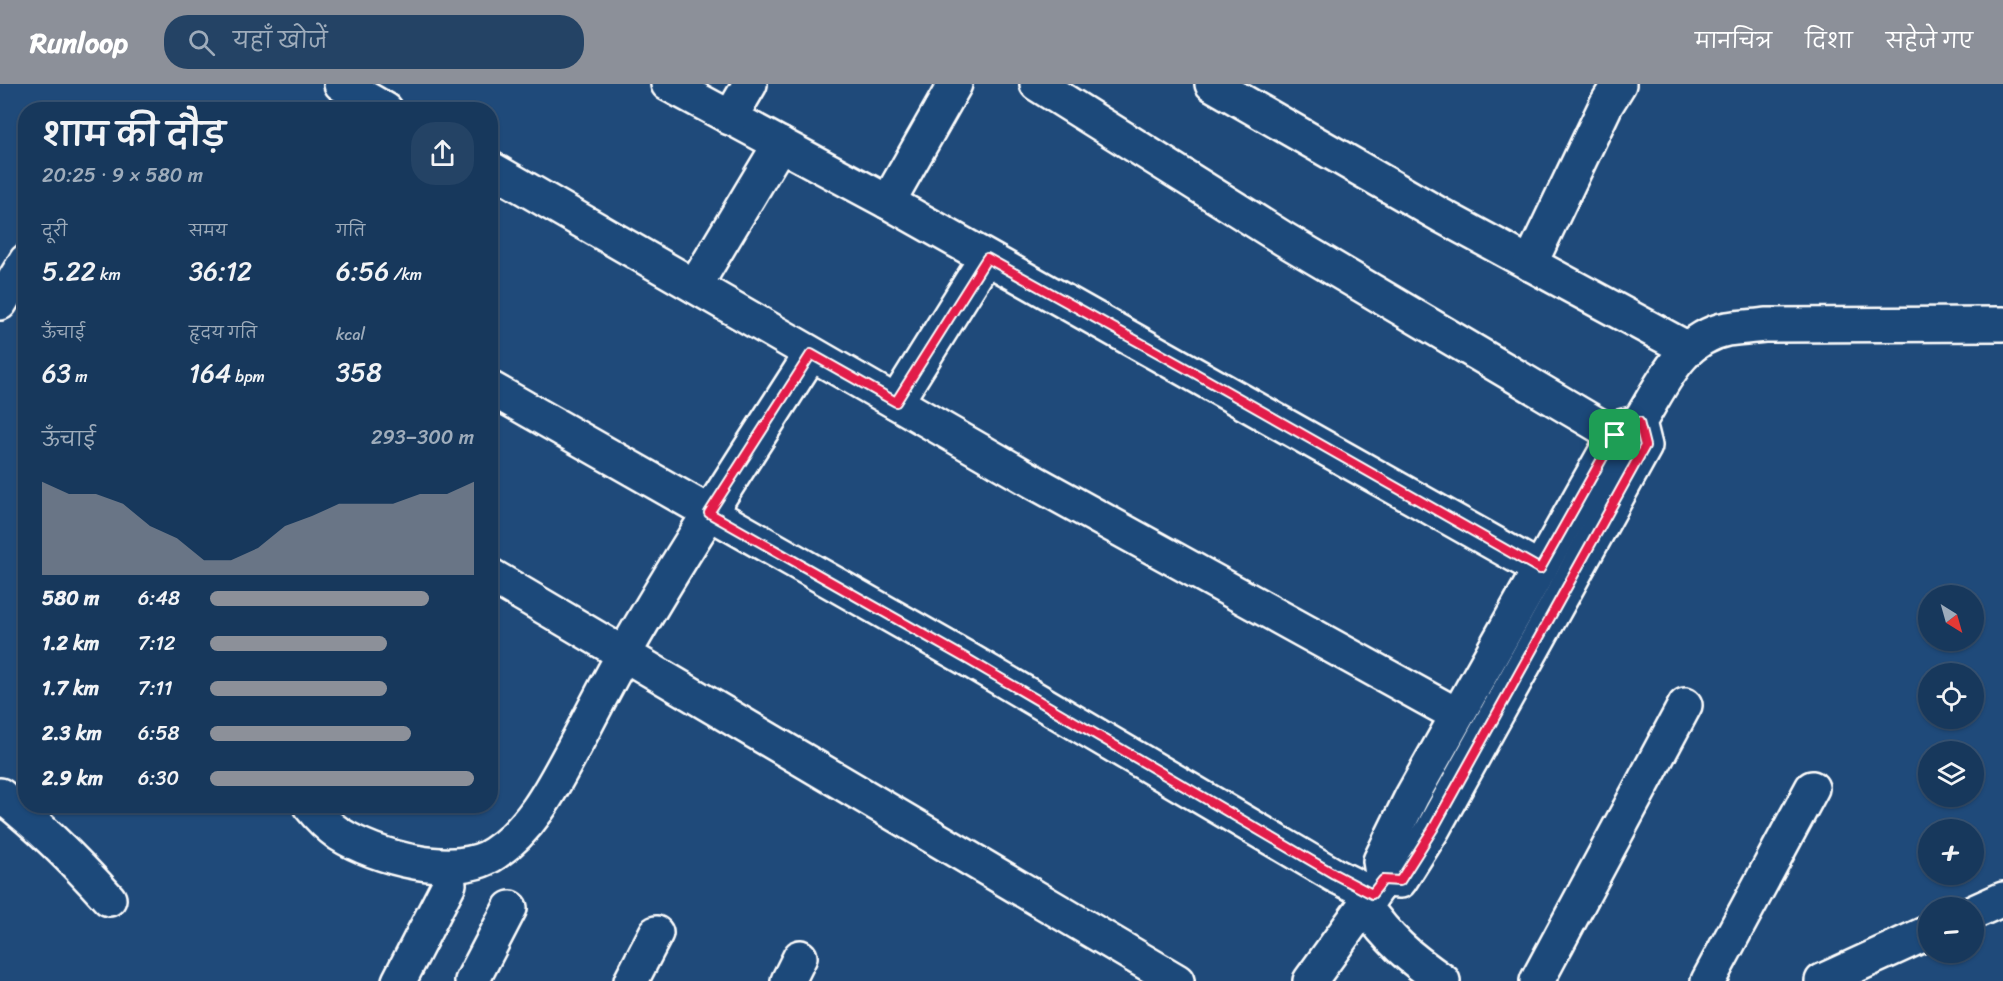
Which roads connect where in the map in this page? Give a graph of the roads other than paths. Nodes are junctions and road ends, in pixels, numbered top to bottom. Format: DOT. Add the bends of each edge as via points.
graph roads {
  1 [pos="341,84"];
  2 [pos="668,84"];
  3 [pos="750,84"];
  4 [pos="955,84"];
  5 [pos="1037,84"];
  6 [pos="1212,84"];
  7 [pos="1619,84"];
  8 [pos="372,102"];
  9 [pos="730,118"];
  10 [pos="780,144"];
  11 [pos="498,173"];
  12 [pos="888,202"];
  13 [pos="987,258"];
  14 [pos="1530,264"];
  15 [pos="18,280"];
  16 [pos="695,286"];
  17 [pos="11,297"];
  18 [pos="2003,324"];
  19 [pos="1688,349"];
  20 [pos="811,354"];
  21 [pos="498,393"];
  22 [pos="896,402"];
  23 [pos="1627,429"];
  24 [pos="709,513"];
  25 [pos="1540,569"];
  26 [pos="498,580"];
  27 [pos="624,654"];
  28 [pos="1684,705"];
  29 [pos="1458,715"];
  30 [pos="1812,788"];
  31 [pos="0,795"];
  32 [pos="18,810"];
  33 [pos="21,813"];
  34 [pos="316,813"];
  35 [pos="449,885"];
  36 [pos="1373,893"];
  37 [pos="109,899"];
  38 [pos="2003,899"];
  39 [pos="510,908"];
  40 [pos="1984,908"];
  41 [pos="656,933"];
  42 [pos="1918,937"];
  43 [pos="399,981"];
  44 [pos="472,981"];
  45 [pos="631,981"];
  46 [pos="1177,981"];
  47 [pos="1310,981"];
  48 [pos="1443,981"];
  49 [pos="1537,981"];
  50 [pos="1708,981"];
  51 [pos="1822,981"];
  1 -- 8 [label="street"];
  2 -- 9 [label="street"];
  3 -- 9 [label="street"];
  4 -- 12 [label="street"];
  5 -- 23 [label="street" via="1284,239"];
  6 -- 14 [label="street"];
  7 -- 14 [label="street"];
  9 -- 10 [label="street"];
  10 -- 12 [label="street"];
  10 -- 16 [label="street"];
  11 -- 16 [label="street"];
  12 -- 13 [label="street"];
  13 -- 22 [label="street"];
  13 -- 25 [label="street"];
  14 -- 19 [label="street"];
  15 -- 17 [label="street"];
  16 -- 20 [label="street"];
  18 -- 19 [label="street" via="1757,326 1726,329"];
  19 -- 23 [label="street"];
  20 -- 22 [label="street"];
  20 -- 24 [label="street"];
  21 -- 24 [label="street"];
  22 -- 29 [label="street"];
  23 -- 25 [label="street"];
  23 -- 36 [label="street" via="1645,446 1433,829 1400,881"];
  24 -- 27 [label="street"];
  24 -- 36 [label="street" via="1323,868"];
  25 -- 29 [label="street"];
  26 -- 27 [label="street"];
  27 -- 34 [label="street" via="547,798 523,830 493,855 468,864 435,865 402,859 339,834"];
  27 -- 46 [label="street"];
  28 -- 49 [label="street"];
  29 -- 36 [label="street" via="1380,861"];
  30 -- 50 [label="street"];
  31 -- 32 [label="street"];
  33 -- 37 [label="street" via="79,865"];
  35 -- 43 [label="street"];
  36 -- 47 [label="street"];
  36 -- 48 [label="street" via="1397,947"];
  38 -- 40 [label="street"];
  39 -- 44 [label="street"];
  41 -- 45 [label="street"];
  42 -- 51 [label="street"];
}
